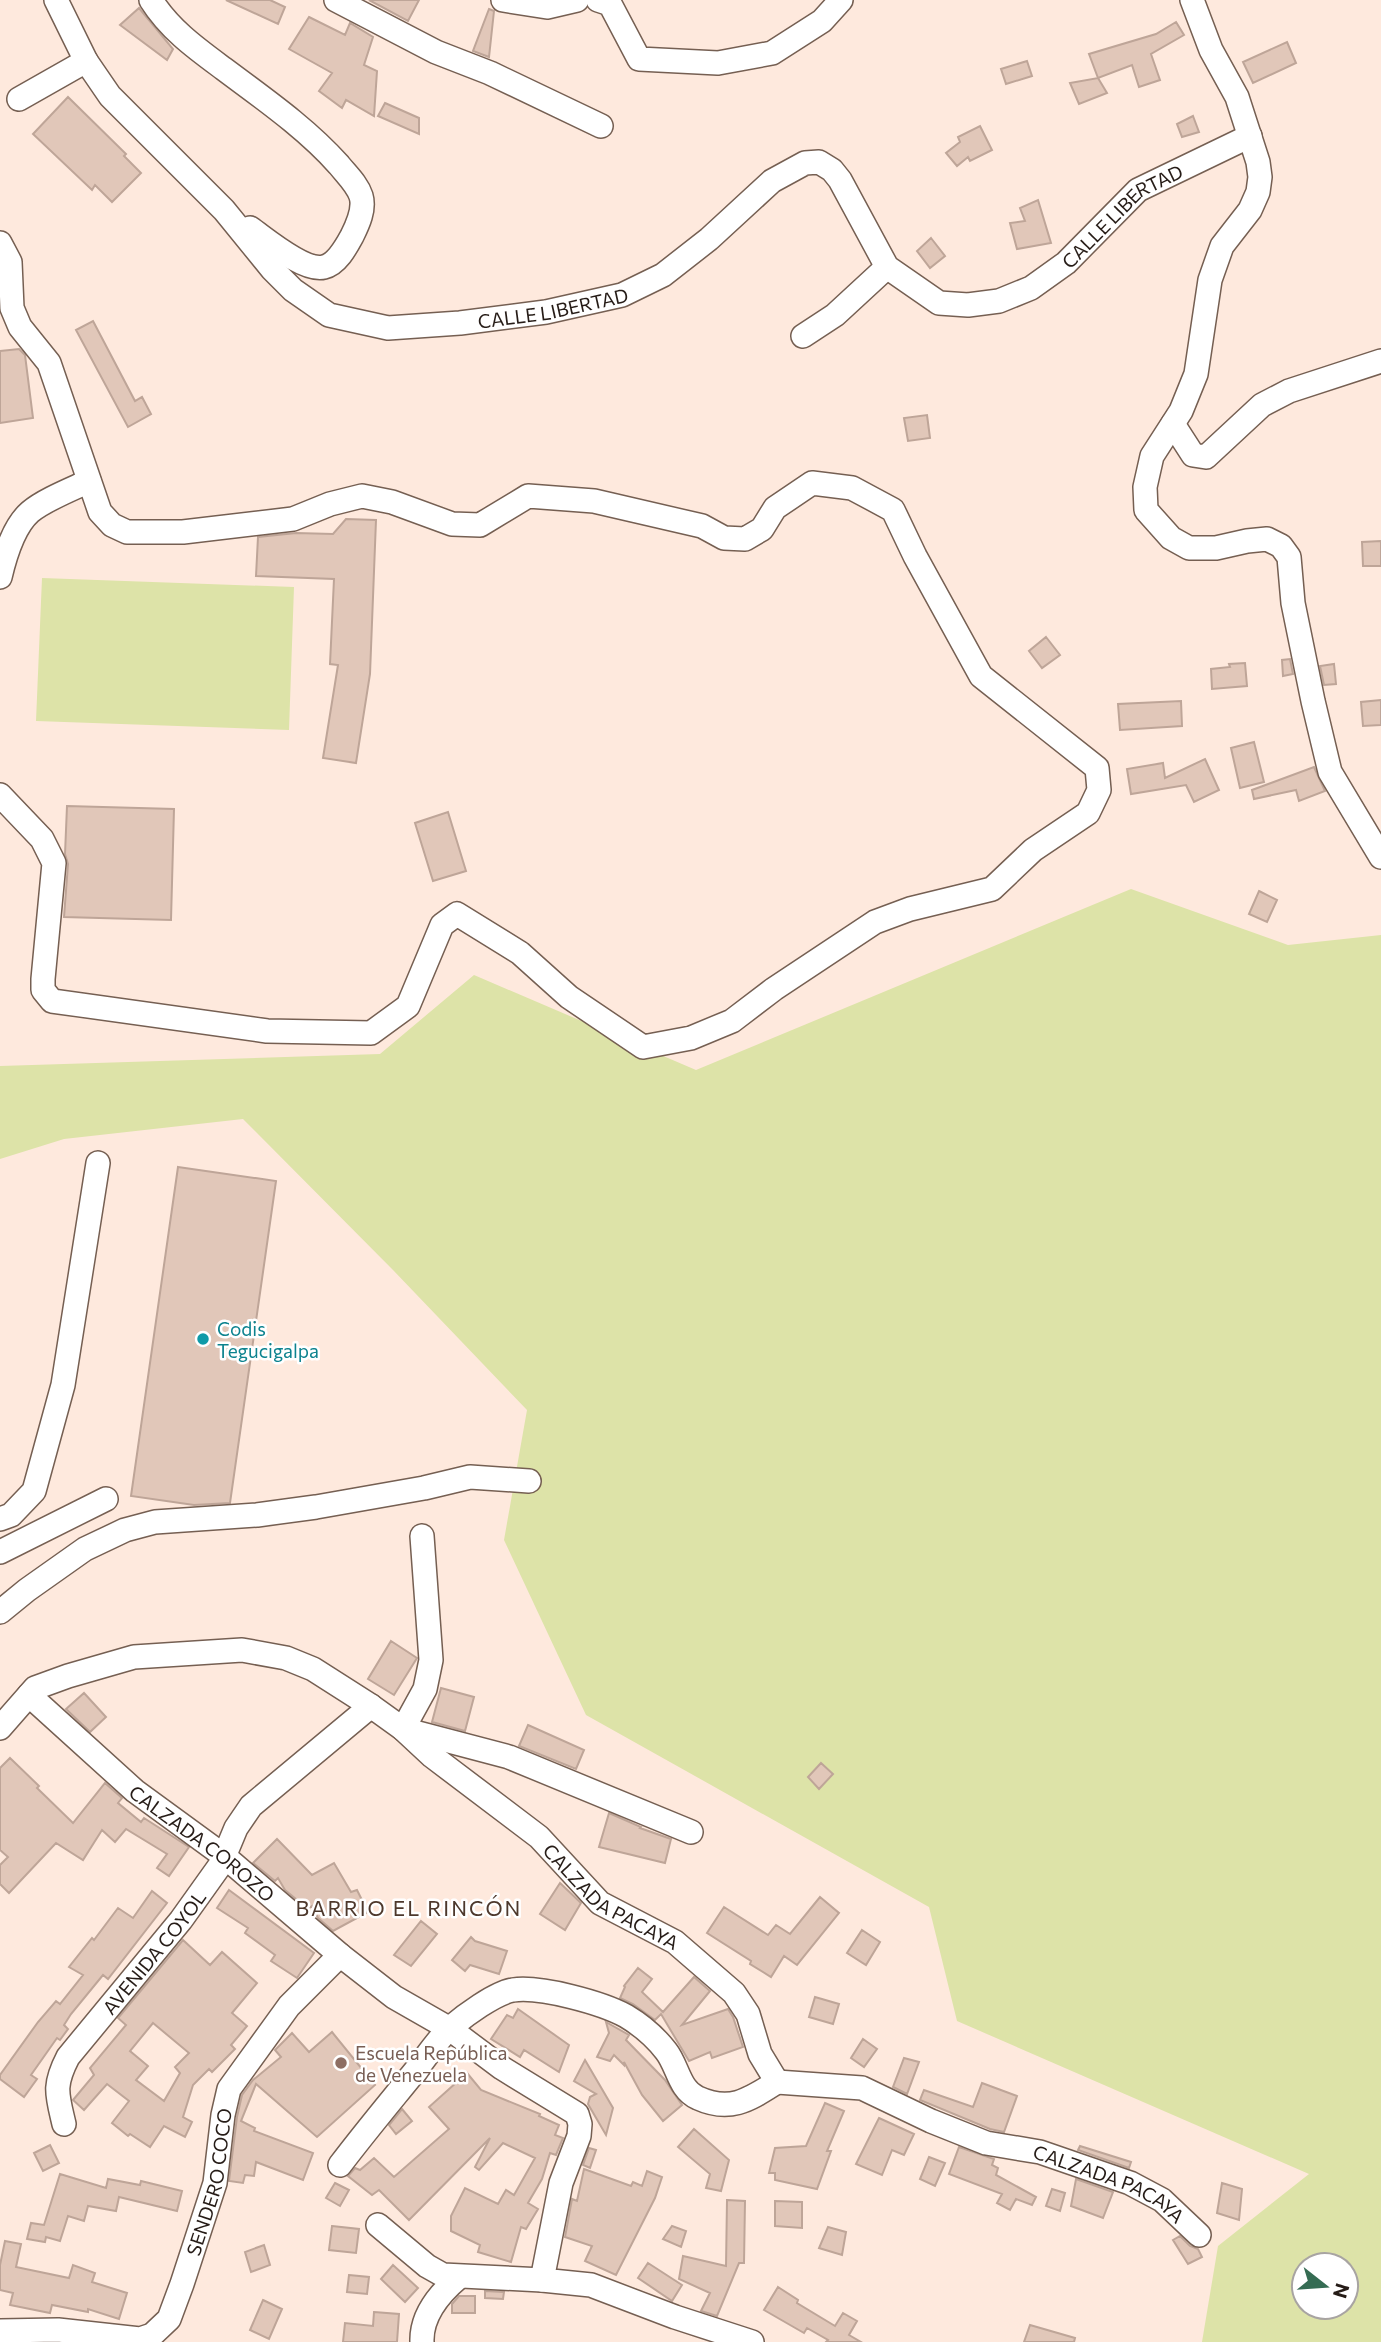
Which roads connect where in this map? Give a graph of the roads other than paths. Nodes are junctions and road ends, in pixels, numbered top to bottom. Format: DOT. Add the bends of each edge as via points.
graph roads {
  1 [pos="55,0"];
  2 [pos="151,0"];
  3 [pos="336,0"];
  4 [pos="503,0"];
  5 [pos="577,0"];
  6 [pos="598,0"];
  7 [pos="841,0"];
  8 [pos="1192,0"];
  9 [pos="86,61"];
  10 [pos="19,99"];
  11 [pos="601,125"];
  12 [pos="1250,136"];
  13 [pos="0,243"];
  14 [pos="271,253"];
  15 [pos="887,267"];
  16 [pos="10,329"];
  17 [pos="803,336"];
  18 [pos="1381,360"];
  19 [pos="1173,424"];
  20 [pos="89,481"];
  21 [pos="0,577"];
  22 [pos="0,795"];
  23 [pos="1381,857"];
  24 [pos="98,1163"];
  25 [pos="529,1481"];
  26 [pos="106,1499"];
  27 [pos="0,1519"];
  28 [pos="422,1536"];
  29 [pos="0,1552"];
  30 [pos="0,1612"];
  31 [pos="29,1695"];
  32 [pos="371,1706"];
  33 [pos="0,1728"];
  34 [pos="403,1729"];
  35 [pos="691,1832"];
  36 [pos="224,1856"];
  37 [pos="340,1955"];
  38 [pos="450,2029"];
  39 [pos="777,2082"];
  40 [pos="64,2124"];
  41 [pos="340,2165"];
  42 [pos="378,2225"];
  43 [pos="1199,2235"];
  44 [pos="459,2277"];
  45 [pos="542,2280"];
  46 [pos="0,2331"];
  47 [pos="422,2342"];
  48 [pos="752,2342"];
  1 -- 9 [label="street, CALLE LIBERTAD"];
  2 -- 14 [label="street, CALLE LIBERTAD" via="164,20 190,43 323,148 362,198 358,224 332,263 323,268"];
  3 -- 11 [label="street" via="436,52"];
  4 -- 5 [label="street" via="547,7"];
  6 -- 7 [label="street" via="610,4 639,59 718,62 772,53 822,21"];
  8 -- 12 [label="street"];
  9 -- 10 [label="street"];
  9 -- 14 [label="street, CALLE LIBERTAD" via="110,96"];
  12 -- 15 [label="street, CALLE LIBERTAD" via="1138,190 1066,263 1031,288 999,301 939,303"];
  12 -- 19 [label="street" via="1258,162 1258,192 1222,246 1210,280 1196,374"];
  13 -- 16 [label="street" via="9,262"];
  14 -- 15 [label="street, CALLE LIBERTAD" via="272,269 329,315 388,328 546,312 622,295 663,275 772,181 805,163 820,162 840,180"];
  15 -- 17 [label="street" via="835,315"];
  16 -- 20 [label="street" via="49,363"];
  18 -- 19 [label="street" via="1289,391 1262,405 1206,457 1193,454"];
  19 -- 23 [label="street" via="1152,456 1145,487 1146,510 1171,538 1189,548 1267,539 1289,557 1293,603 1330,772"];
  20 -- 21 [label="street" via="31,511 21,522"];
  20 -- 22 [label="street" via="100,512 127,532 293,519 362,496 452,524 480,525 528,496 594,501 702,526 724,538 746,539 762,529 775,508 812,483 852,488 893,510 981,676 1097,768 1099,790 1088,813 1033,850 992,889 875,922 732,1021 691,1038 643,1047 569,997 520,953 457,914 442,925 408,1006 371,1033 267,1031 52,1001 43,990 43,979 54,863 42,839"];
  24 -- 27 [label="street" via="63,1385 34,1491 11,1515"];
  25 -- 30 [label="street" via="470,1477 316,1507 155,1522 85,1549"];
  26 -- 29 [label="street"];
  28 -- 34 [label="street" via="431,1660 425,1689"];
  31 -- 32 [label="street, CALZADA PACAYA" via="35,1688 68,1676 134,1657 242,1650 286,1658 313,1669"];
  31 -- 33 [label="street, CALZADA PACAYA"];
  31 -- 36 [label="street, CALZADA COROZO" via="135,1791"];
  32 -- 34 [label="street, CALZADA PACAYA"];
  32 -- 36 [label="street, AVENIDA COYOL" via="251,1806"];
  34 -- 35 [label="street" via="509,1757"];
  34 -- 39 [label="street, CALZADA PACAYA" via="539,1837 600,1903 675,1942 734,1993"];
  36 -- 37 [label="street, CALZADA COROZO"];
  36 -- 40 [label="street, AVENIDA COYOL" via="181,1920 68,2057 58,2076"];
  37 -- 38 [label="street, CALZADA COROZO" via="394,1997"];
  37 -- 46 [label="street, SENDERO COCO" via="289,2006 229,2089 215,2183 169,2319 152,2335 140,2339 58,2330"];
  38 -- 39 [label="street" via="512,1990 539,1990 626,2016 668,2053 683,2084 700,2099 735,2105"];
  38 -- 41 [label="street"];
  38 -- 45 [label="street, CALZADA COROZO" via="577,2114 579,2136 561,2183"];
  39 -- 43 [label="street, CALZADA PACAYA" via="862,2088 986,2143 1040,2152 1130,2183 1162,2200"];
  42 -- 44 [label="street" via="427,2266"];
  44 -- 45 [label="street"];
  44 -- 47 [label="street" via="434,2305 421,2329"];
  45 -- 48 [label="street" via="591,2285"];
}
